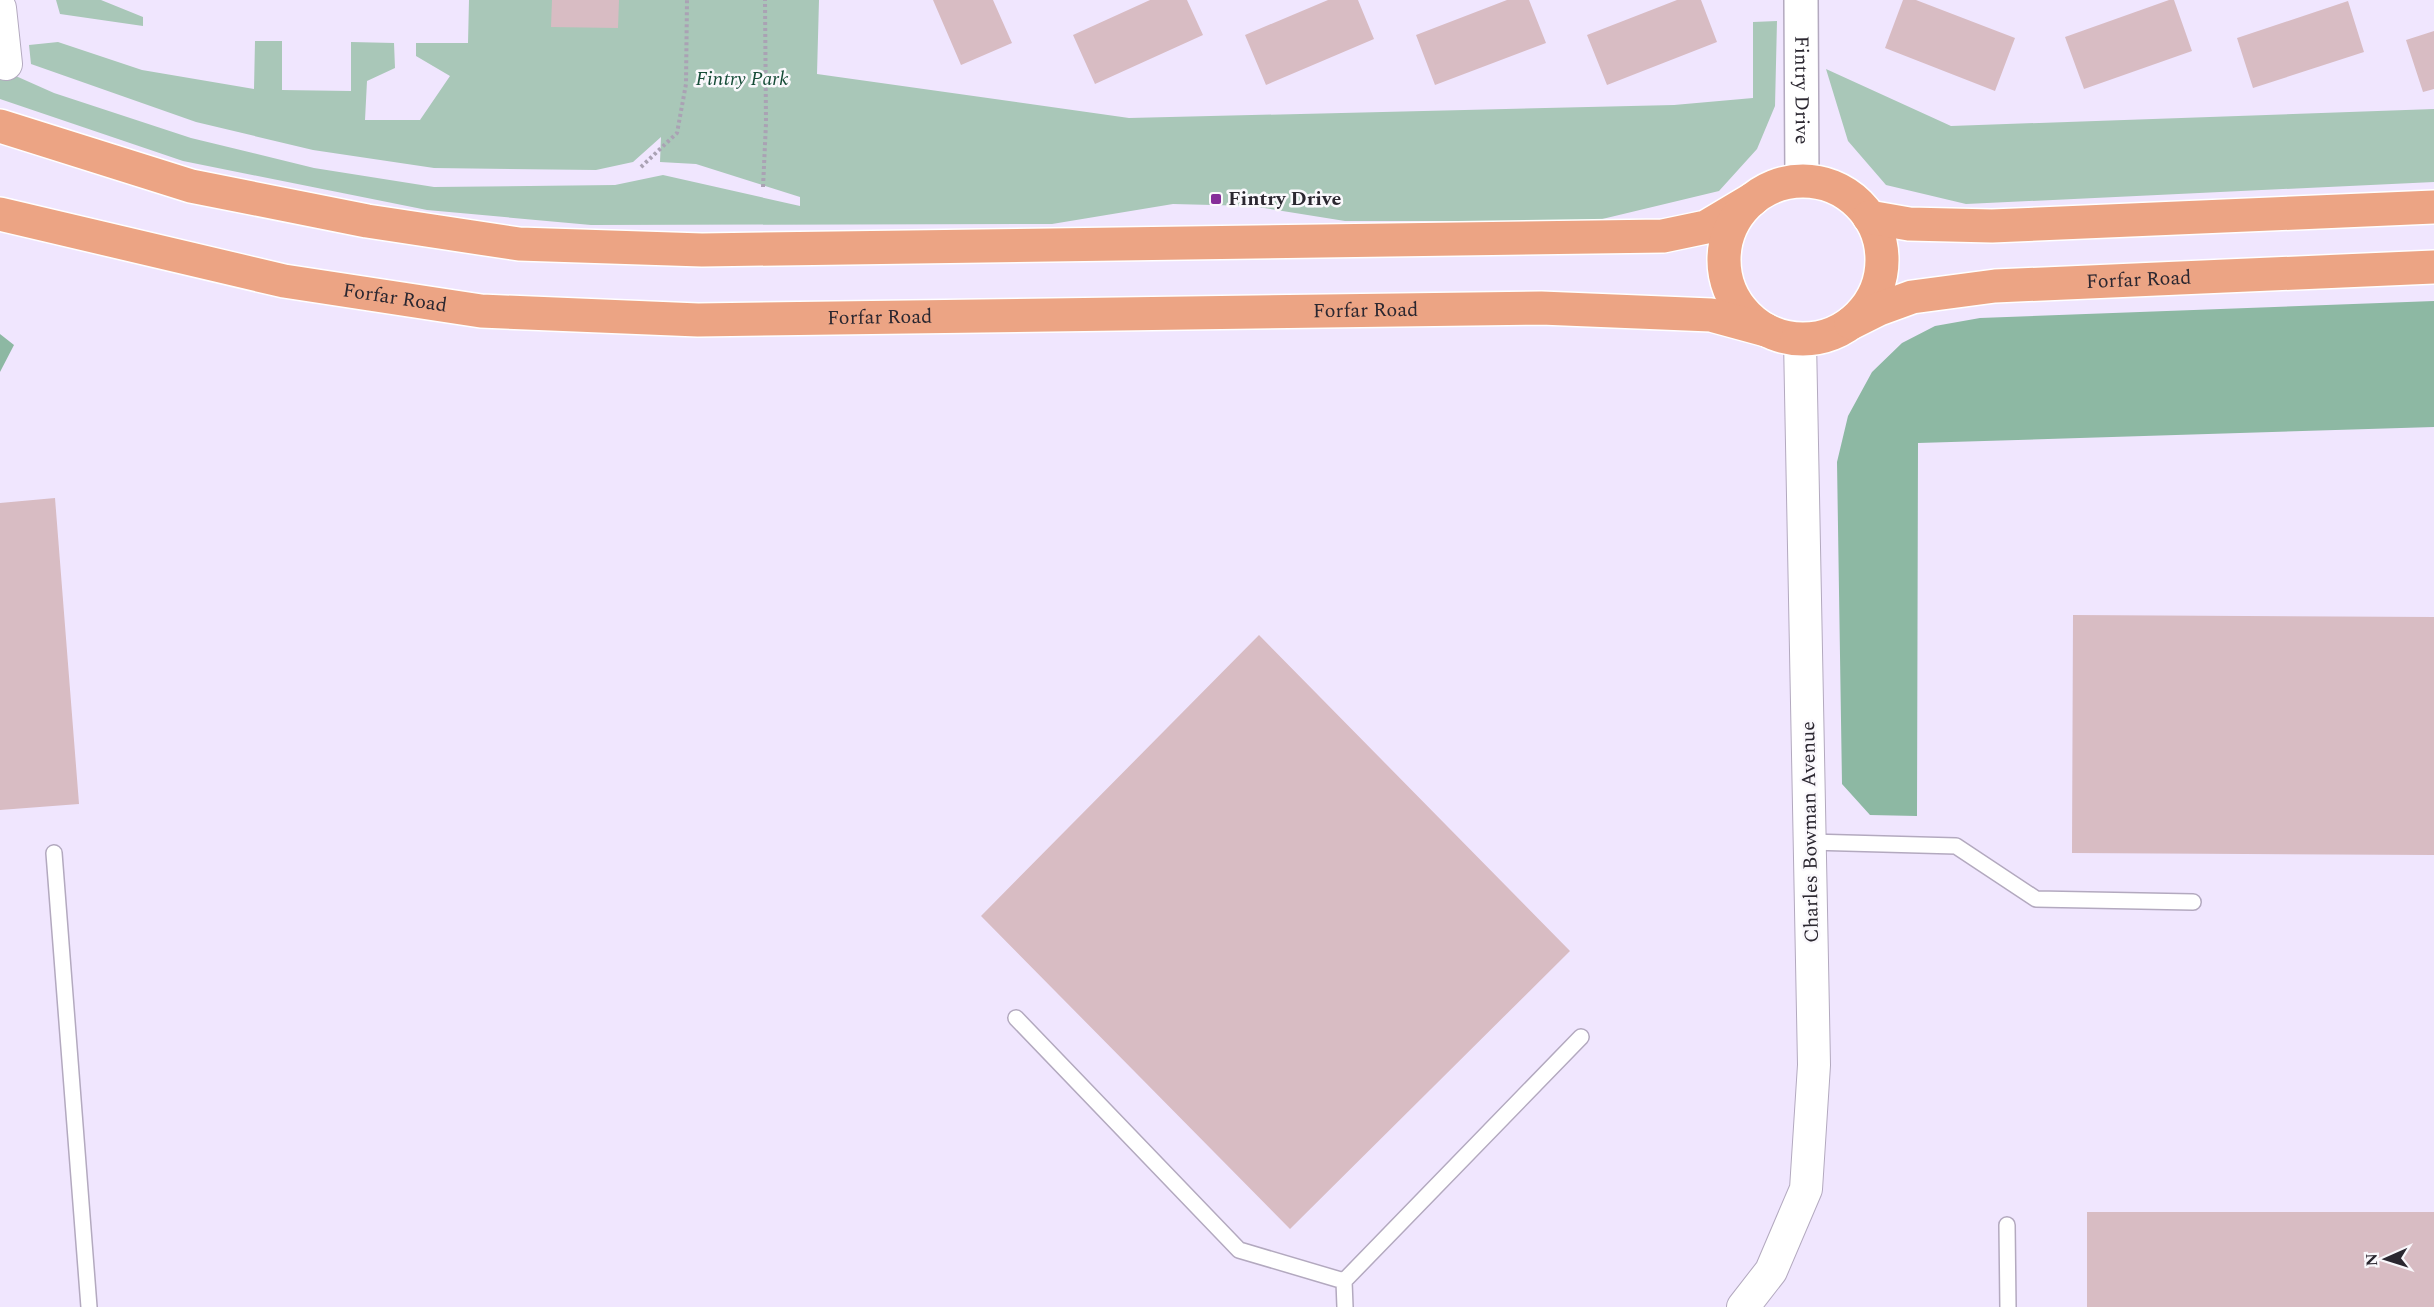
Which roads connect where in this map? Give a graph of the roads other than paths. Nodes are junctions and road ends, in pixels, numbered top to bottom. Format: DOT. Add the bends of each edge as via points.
graph roads {
  1 [pos="1801,0"];
  2 [pos="0,8"];
  3 [pos="6,64"];
  4 [pos="0,126"];
  5 [pos="1802,181"];
  6 [pos="1753,199"];
  7 [pos="2434,207"];
  8 [pos="0,214"];
  9 [pos="1869,217"];
  10 [pos="2434,267"];
  11 [pos="1851,323"];
  12 [pos="1766,330"];
  13 [pos="1800,339"];
  14 [pos="1810,842"];
  15 [pos="54,853"];
  16 [pos="2193,902"];
  17 [pos="1016,1018"];
  18 [pos="1581,1037"];
  19 [pos="2007,1225"];
  20 [pos="1344,1281"];
  21 [pos="89,1307"];
  22 [pos="1345,1307"];
  23 [pos="1743,1307"];
  24 [pos="2008,1307"];
  1 -- 5 [label="street, Fintry Drive"];
  2 -- 3 [label="street"];
  4 -- 6 [label="highway" via="191,186 367,221 519,244 702,250 1663,236 1706,226"];
  5 -- 6 [label="highway" via="1774,187"];
  5 -- 9 [label="highway" via="1846,194"];
  6 -- 12 [label="highway" via="1738,215 1723,257 1734,300"];
  7 -- 9 [label="highway" via="1992,226 1909,224"];
  8 -- 12 [label="highway, Forfar Road" via="284,281 481,311 698,320 1540,308 1711,315"];
  9 -- 11 [label="highway" via="1878,237 1879,281 1868,305"];
  10 -- 11 [label="highway, Forfar Road" via="1995,286 1912,297"];
  11 -- 13 [label="highway" via="1827,336"];
  12 -- 13 [label="highway"];
  13 -- 14 [label="street, Charles Bowman Avenue"];
  14 -- 16 [label="lane" via="1956,846 2036,899"];
  14 -- 23 [label="street, Charles Bowman Avenue" via="1814,1065 1806,1189 1771,1271"];
  15 -- 21 [label="lane"];
  17 -- 20 [label="lane" via="1239,1250"];
  18 -- 20 [label="lane"];
  19 -- 24 [label="lane"];
  20 -- 22 [label="lane"];
}
